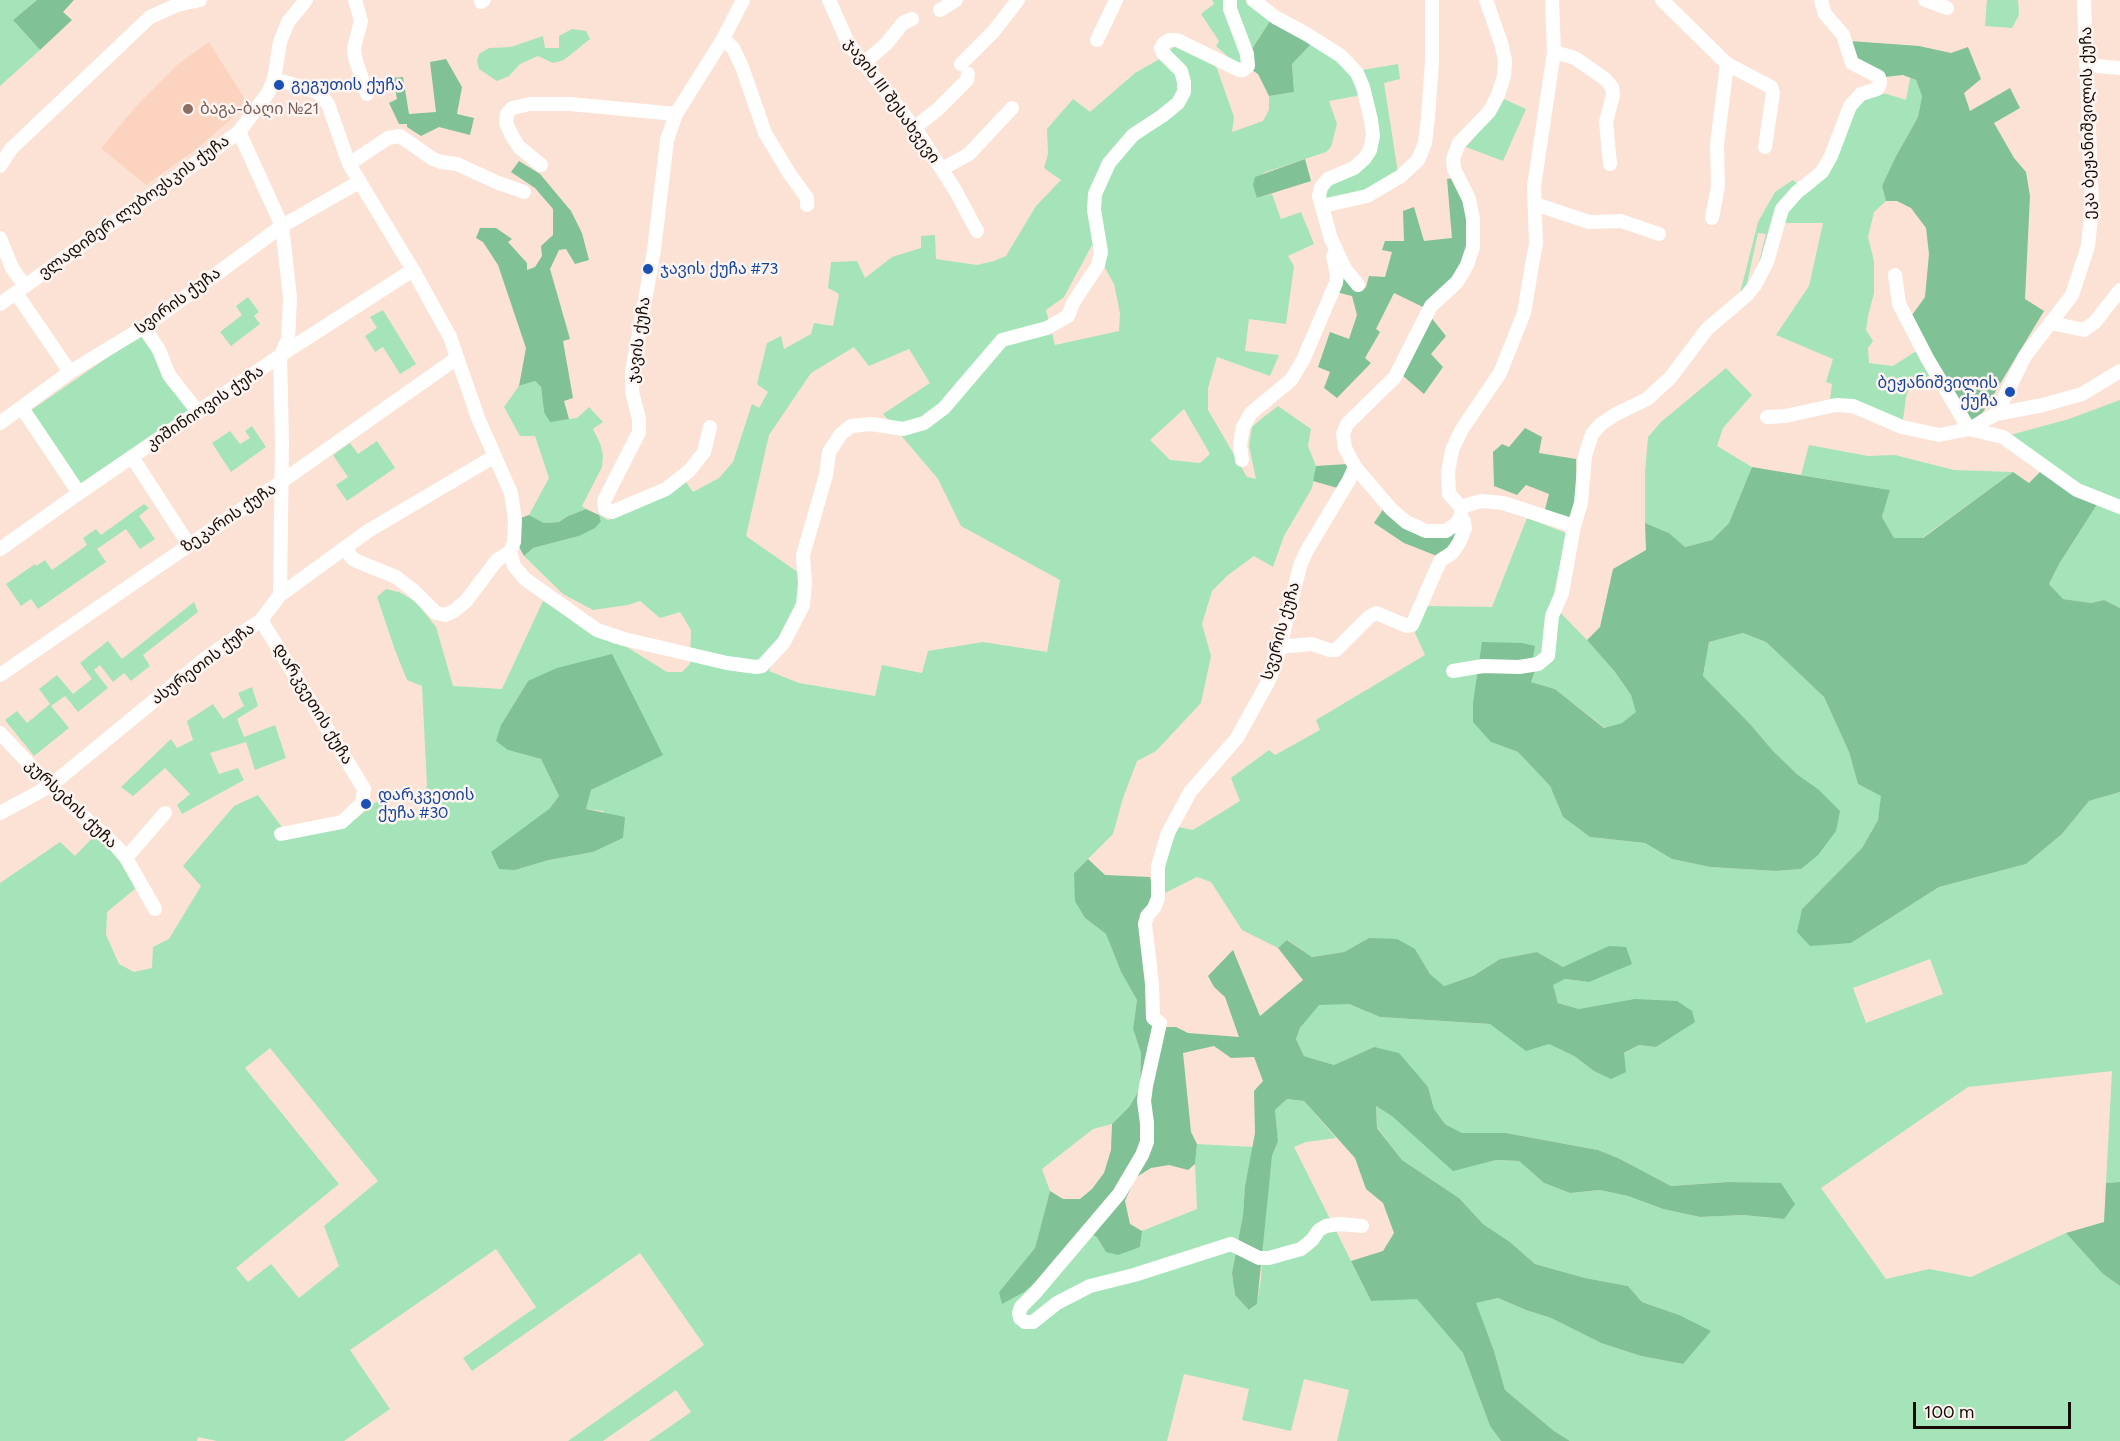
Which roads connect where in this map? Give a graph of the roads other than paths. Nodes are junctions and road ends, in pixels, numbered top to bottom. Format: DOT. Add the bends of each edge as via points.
graph roads {
  1 [pos="200,0"];
  2 [pos="355,0"];
  3 [pos="726,0"];
  4 [pos="829,0"];
  5 [pos="956,0"];
  6 [pos="1018,0"];
  7 [pos="1116,0"];
  8 [pos="1230,0"];
  9 [pos="1253,0"];
  10 [pos="1432,0"];
  11 [pos="1486,0"];
  12 [pos="1552,0"];
  13 [pos="1662,0"];
  14 [pos="1821,0"];
  15 [pos="1925,0"];
  16 [pos="2084,0"];
  17 [pos="302,1"];
  18 [pos="741,2"];
  19 [pos="1947,8"];
  20 [pos="940,10"];
  21 [pos="912,19"];
  22 [pos="723,39"];
  23 [pos="1097,40"];
  24 [pos="1554,52"];
  25 [pos="863,64"];
  26 [pos="1727,64"];
  27 [pos="2086,65"];
  28 [pos="2120,68"];
  29 [pos="274,79"];
  30 [pos="367,94"];
  31 [pos="1012,108"];
  32 [pos="675,114"];
  33 [pos="914,128"];
  34 [pos="238,132"];
  35 [pos="1765,147"];
  36 [pos="349,164"];
  37 [pos="1610,164"];
  38 [pos="541,165"];
  39 [pos="0,166"];
  40 [pos="942,169"];
  41 [pos="359,182"];
  42 [pos="524,192"];
  43 [pos="1535,204"];
  44 [pos="807,205"];
  45 [pos="1322,206"];
  46 [pos="1712,218"];
  47 [pos="282,226"];
  48 [pos="977,231"];
  49 [pos="1659,234"];
  50 [pos="0,238"];
  51 [pos="1331,239"];
  52 [pos="413,270"];
  53 [pos="1895,275"];
  54 [pos="1358,285"];
  55 [pos="21,289"];
  56 [pos="2120,290"];
  57 [pos="0,304"];
  58 [pos="2051,323"];
  59 [pos="144,327"];
  60 [pos="280,357"];
  61 [pos="457,358"];
  62 [pos="2120,371"];
  63 [pos="70,372"];
  64 [pos="22,408"];
  65 [pos="198,412"];
  66 [pos="1996,414"];
  67 [pos="1767,417"];
  68 [pos="0,423"];
  69 [pos="710,428"];
  70 [pos="1969,429"];
  71 [pos="2003,437"];
  72 [pos="495,456"];
  73 [pos="132,457"];
  74 [pos="1242,460"];
  75 [pos="1355,467"];
  76 [pos="281,482"];
  77 [pos="79,493"];
  78 [pos="2120,507"];
  79 [pos="1461,512"];
  80 [pos="1574,526"];
  81 [pos="189,545"];
  82 [pos="344,548"];
  83 [pos="0,549"];
  84 [pos="510,552"];
  85 [pos="280,595"];
  86 [pos="261,620"];
  87 [pos="1280,647"];
  88 [pos="1453,671"];
  89 [pos="0,675"];
  90 [pos="0,733"];
  91 [pos="50,786"];
  92 [pos="0,813"];
  93 [pos="165,813"];
  94 [pos="281,834"];
  95 [pos="126,858"];
  96 [pos="155,909"];
  97 [pos="1362,1226"];
  1 -- 39 [label="street" via="150,17 11,149"];
  2 -- 30 [label="street" via="361,21 355,58"];
  3 -- 18 [label="street"];
  4 -- 25 [label="street, ჯავის III შესახვევი" via="848,43"];
  5 -- 20 [label="street"];
  6 -- 33 [label="street" via="964,69 967,80"];
  7 -- 23 [label="street"];
  8 -- 84 [label="street" via="1248,54 1248,66 1239,70 1177,40 1164,43 1163,53 1181,71 1184,92 1178,103 1133,135 1109,163 1095,194 1101,252 1098,265 1068,316 1047,328 1002,340 944,408 924,423 903,429 872,424 852,426 841,434 829,452 802,555 803,605 784,642 762,666 727,663 597,630 525,579 514,566"];
  9 -- 45 [label="street" via="1341,56 1357,73 1363,87 1372,128 1370,150 1353,168 1328,179 1321,187"];
  10 -- 45 [label="street" via="1428,118 1418,160 1401,176 1367,196"];
  11 -- 75 [label="street" via="1502,46 1504,76 1489,112 1459,143 1453,159 1454,170 1469,199 1473,247 1456,282 1438,297 1424,317 1395,377 1347,424 1344,441"];
  12 -- 24 [label="street"];
  13 -- 26 [label="street"];
  14 -- 80 [label="street" via="1825,14 1843,35 1852,63 1879,77 1877,89 1861,94 1850,106 1821,172 1782,209 1767,262 1747,295 1707,329 1670,378 1647,399 1616,414 1592,434"];
  15 -- 19 [label="street"];
  16 -- 27 [label="street, ეკა ბეჟანიშვილის ქუჩა"];
  17 -- 29 [label="street, ვლადიმერ ლუბოვსკის ქუჩა" via="279,42"];
  18 -- 22 [label="street, ჯავის ქუჩა"];
  21 -- 25 [label="street" via="903,23"];
  22 -- 32 [label="street, ჯავის ქუჩა"];
  22 -- 44 [label="street" via="733,48 742,67 765,133 807,198"];
  24 -- 37 [label="street" via="1575,58 1612,87 1606,122"];
  24 -- 43 [label="street" via="1534,186"];
  25 -- 33 [label="street, ჯავის III შესახვევი"];
  26 -- 35 [label="street" via="1771,87"];
  26 -- 46 [label="street"];
  27 -- 28 [label="street"];
  27 -- 58 [label="street, ეკა ბეჟანიშვილის ქუჩა" via="2092,206 2088,246 2072,295"];
  29 -- 34 [label="street, ვლადიმერ ლუბოვსკის ქუჩა"];
  29 -- 36 [label="street" via="321,95"];
  31 -- 40 [label="street, ჯავის III შესახვევი" via="969,154"];
  32 -- 38 [label="street" via="570,104 512,108 506,123 512,136"];
  32 -- 69 [label="street, ჯავის ქუჩა" via="667,141 654,250 632,372 639,432 604,501 605,509 612,512 666,489 689,471 704,452"];
  33 -- 40 [label="street, ჯავის III შესახვევი"];
  34 -- 47 [label="street"];
  34 -- 55 [label="street, ვლადიმერ ლუბოვსკის ქუჩა"];
  36 -- 41 [label="street"];
  36 -- 42 [label="street" via="388,138 400,136 441,162 457,164"];
  40 -- 48 [label="street, ჯავის III შესახვევი"];
  41 -- 47 [label="street, სვირის ქუჩა"];
  41 -- 52 [label="street"];
  43 -- 49 [label="street" via="1589,222 1621,221"];
  43 -- 79 [label="street" via="1536,244 1524,313 1500,373 1452,450 1449,494"];
  45 -- 51 [label="street"];
  47 -- 59 [label="street, სვირის ქუჩა"];
  47 -- 60 [label="street" via="290,298 288,339"];
  50 -- 55 [label="street"];
  51 -- 54 [label="street" via="1345,269"];
  51 -- 74 [label="street" via="1336,283 1291,380 1251,413 1242,427"];
  52 -- 60 [label="street, კიშინიოვის ქუჩა"];
  52 -- 61 [label="street" via="450,337"];
  53 -- 70 [label="street" via="1899,304"];
  55 -- 57 [label="street, ვლადიმერ ლუბოვსკის ქუჩა"];
  55 -- 63 [label="street"];
  56 -- 58 [label="street" via="2084,330"];
  58 -- 66 [label="street, ეკა ბეჟანიშვილის ქუჩა" via="2025,356"];
  59 -- 63 [label="street, სვირის ქუჩა"];
  59 -- 65 [label="street" via="169,375"];
  60 -- 65 [label="street, კიშინიოვის ქუჩა"];
  60 -- 76 [label="street"];
  61 -- 72 [label="street"];
  61 -- 76 [label="street, ზეკარის ქუჩა"];
  62 -- 66 [label="street" via="2082,394"];
  63 -- 64 [label="street, სვირის ქუჩა"];
  64 -- 68 [label="street, სვირის ქუჩა"];
  64 -- 77 [label="street"];
  65 -- 73 [label="street, კიშინიოვის ქუჩა"];
  66 -- 70 [label="street"];
  66 -- 71 [label="street"];
  67 -- 70 [label="street" via="1836,405 1853,406 1902,427 1939,435"];
  70 -- 71 [label="street"];
  71 -- 78 [label="street" via="2078,490"];
  72 -- 82 [label="street, ასურეთის ქუჩა"];
  72 -- 84 [label="street" via="511,493 515,519"];
  73 -- 77 [label="street, კიშინიოვის ქუჩა"];
  73 -- 81 [label="street"];
  75 -- 79 [label="street" via="1391,509 1406,522 1426,531 1446,531 1456,524"];
  75 -- 87 [label="street, სვერის ქუჩა" via="1300,566"];
  76 -- 81 [label="street, ზეკარის ქუჩა"];
  76 -- 85 [label="street"];
  77 -- 83 [label="street, კიშინიოვის ქუჩა"];
  79 -- 80 [label="street" via="1481,501 1503,502"];
  79 -- 87 [label="street" via="1465,528 1459,543 1436,570 1412,625 1376,613 1336,650 1312,644"];
  80 -- 88 [label="street" via="1562,593 1552,616 1548,656 1538,664"];
  81 -- 89 [label="street, ზეკარის ქუჩა"];
  82 -- 84 [label="street" via="353,559 396,577 436,613 445,615 466,601 497,560"];
  82 -- 85 [label="street, ასურეთის ქუჩა"];
  85 -- 86 [label="street, ასურეთის ქუჩა"];
  86 -- 91 [label="street, ასურეთის ქუჩა" via="206,658"];
  86 -- 94 [label="street, დარკვეთის ქუჩა" via="364,789 362,803 342,822"];
  87 -- 97 [label="street, სვერის ქუჩა" via="1269,680 1237,738 1190,792 1168,833 1158,866 1158,898 1145,924 1153,1018 1160,1023 1146,1086 1147,1142 1142,1155 1119,1194 1021,1307 1020,1318 1033,1322 1057,1303 1090,1286 1231,1244 1259,1258 1269,1258 1301,1249 1326,1226"];
  90 -- 91 [label="street, კურსების ქუჩა"];
  91 -- 92 [label="street, ასურეთის ქუჩა"];
  91 -- 95 [label="street, კურსების ქუჩა"];
  93 -- 95 [label="street"];
  95 -- 96 [label="street, კურსების ქუჩა"];
}
